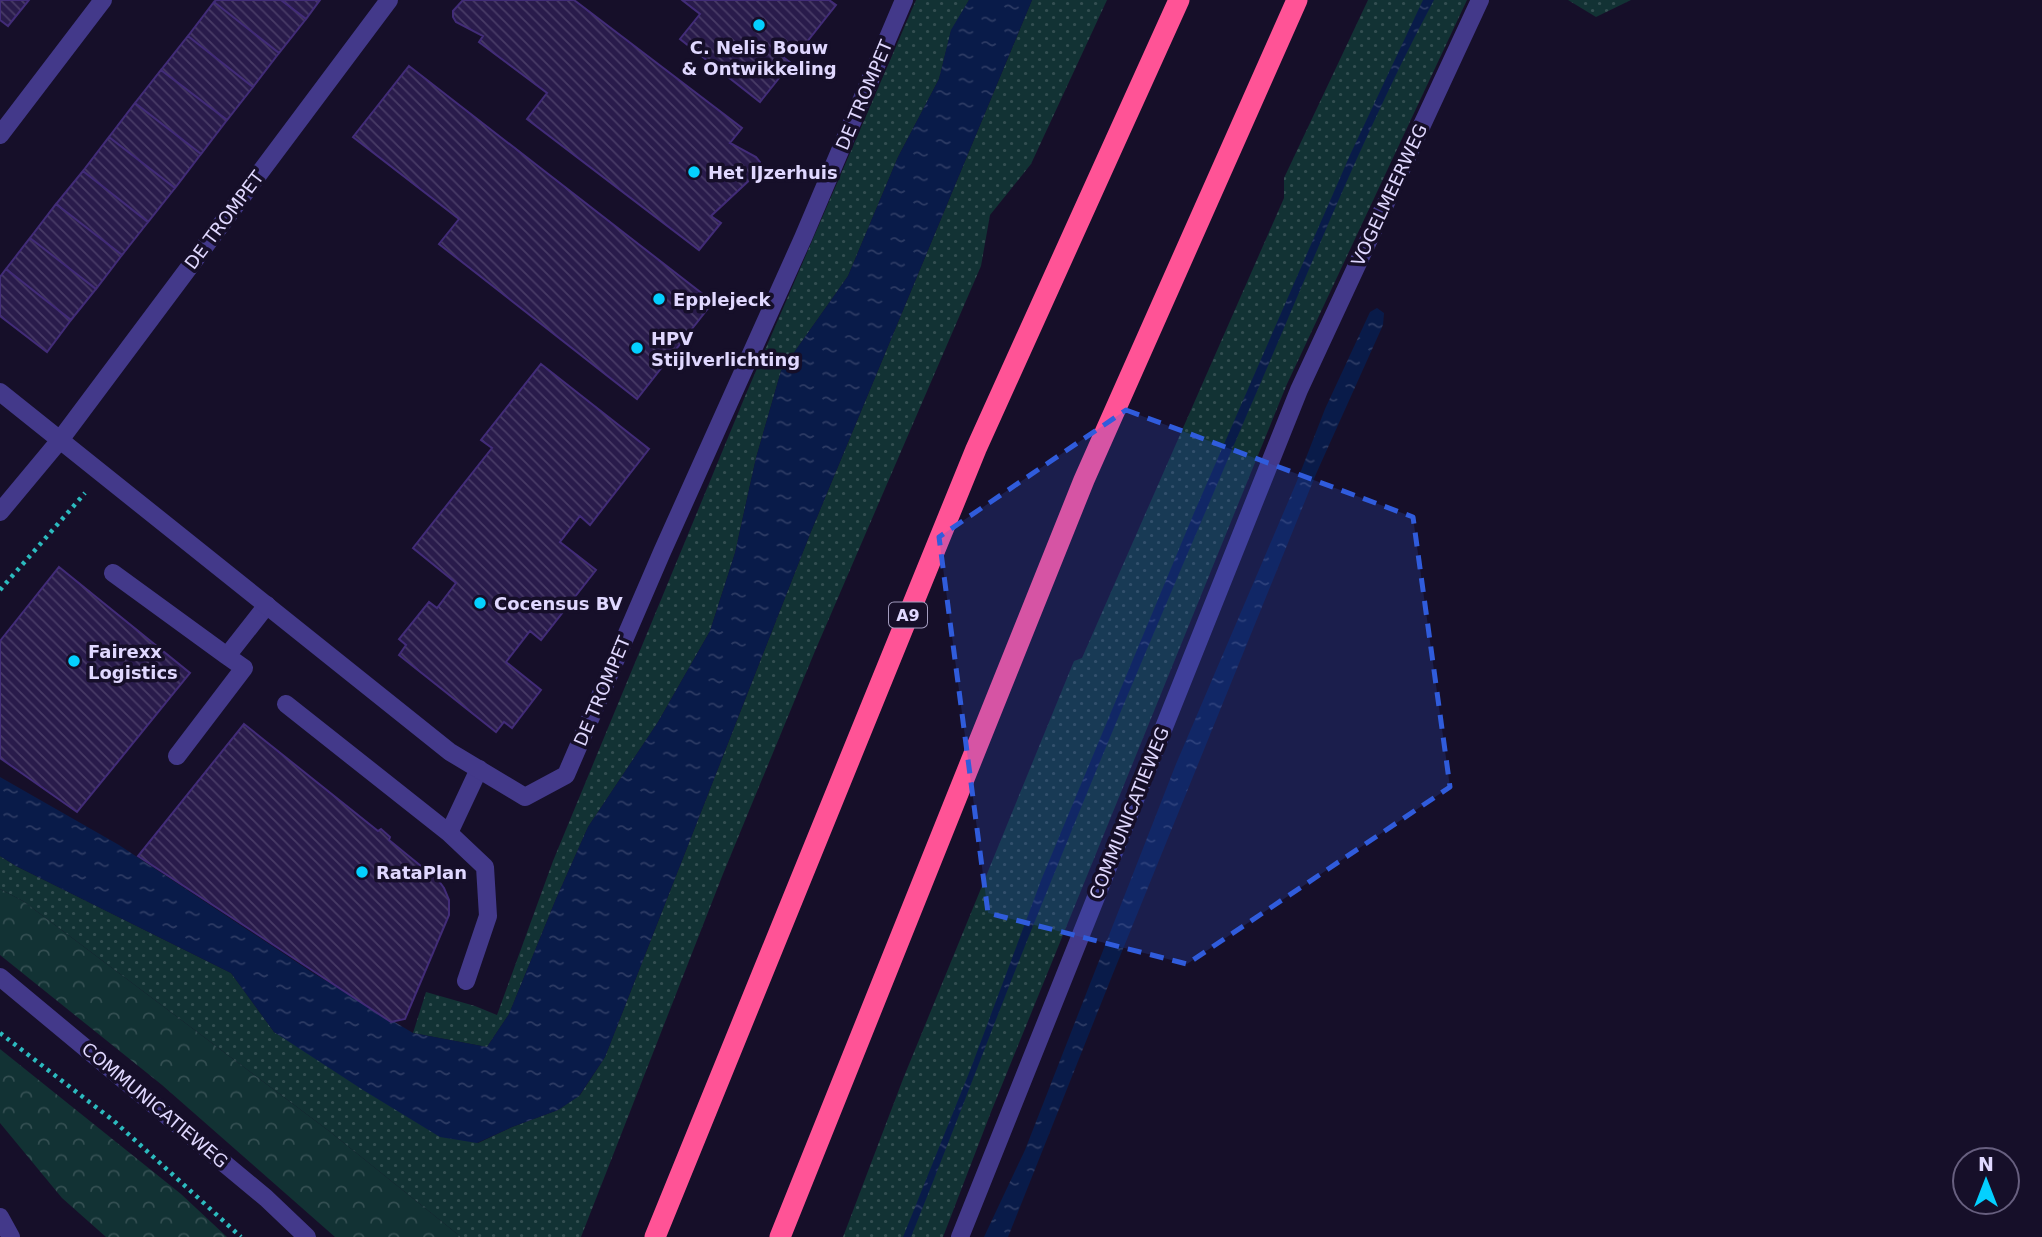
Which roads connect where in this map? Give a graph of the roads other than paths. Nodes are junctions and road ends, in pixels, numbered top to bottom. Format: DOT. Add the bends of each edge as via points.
graph roads {
  1 [pos="103,0"];
  2 [pos="389,0"];
  3 [pos="904,0"];
  4 [pos="1179,0"];
  5 [pos="1297,0"];
  6 [pos="1480,0"];
  7 [pos="0,135"];
  8 [pos="1299,390"];
  9 [pos="0,392"];
  10 [pos="60,440"];
  11 [pos="0,512"];
  12 [pos="113,573"];
  13 [pos="267,605"];
  14 [pos="228,656"];
  15 [pos="286,704"];
  16 [pos="177,756"];
  17 [pos="479,769"];
  18 [pos="449,833"];
  19 [pos="0,977"];
  20 [pos="466,981"];
  21 [pos="0,1217"];
  22 [pos="11,1237"];
  23 [pos="307,1237"];
  24 [pos="655,1237"];
  25 [pos="780,1237"];
  26 [pos="960,1237"];
  1 -- 7 [label="street"];
  2 -- 10 [label="street, DE TROMPET"];
  3 -- 17 [label="street, DE TROMPET" via="566,775 525,797"];
  4 -- 24 [label="highway, A9" via="976,449"];
  5 -- 25 [label="highway" via="1084,480"];
  6 -- 8 [label="street, VOGELMEERWEG"];
  8 -- 26 [label="street, COMMUNICATIEWEG"];
  9 -- 10 [label="street, DE TROMPET"];
  10 -- 11 [label="street, DE TROMPET"];
  10 -- 13 [label="street, DE TROMPET"];
  12 -- 14 [label="street"];
  13 -- 14 [label="street"];
  13 -- 17 [label="street, DE TROMPET" via="450,752"];
  14 -- 16 [label="street" via="244,668"];
  15 -- 18 [label="street"];
  17 -- 18 [label="street"];
  18 -- 20 [label="street" via="485,867 488,916"];
  19 -- 23 [label="street, COMMUNICATIEWEG"];
  21 -- 22 [label="street"];
}
